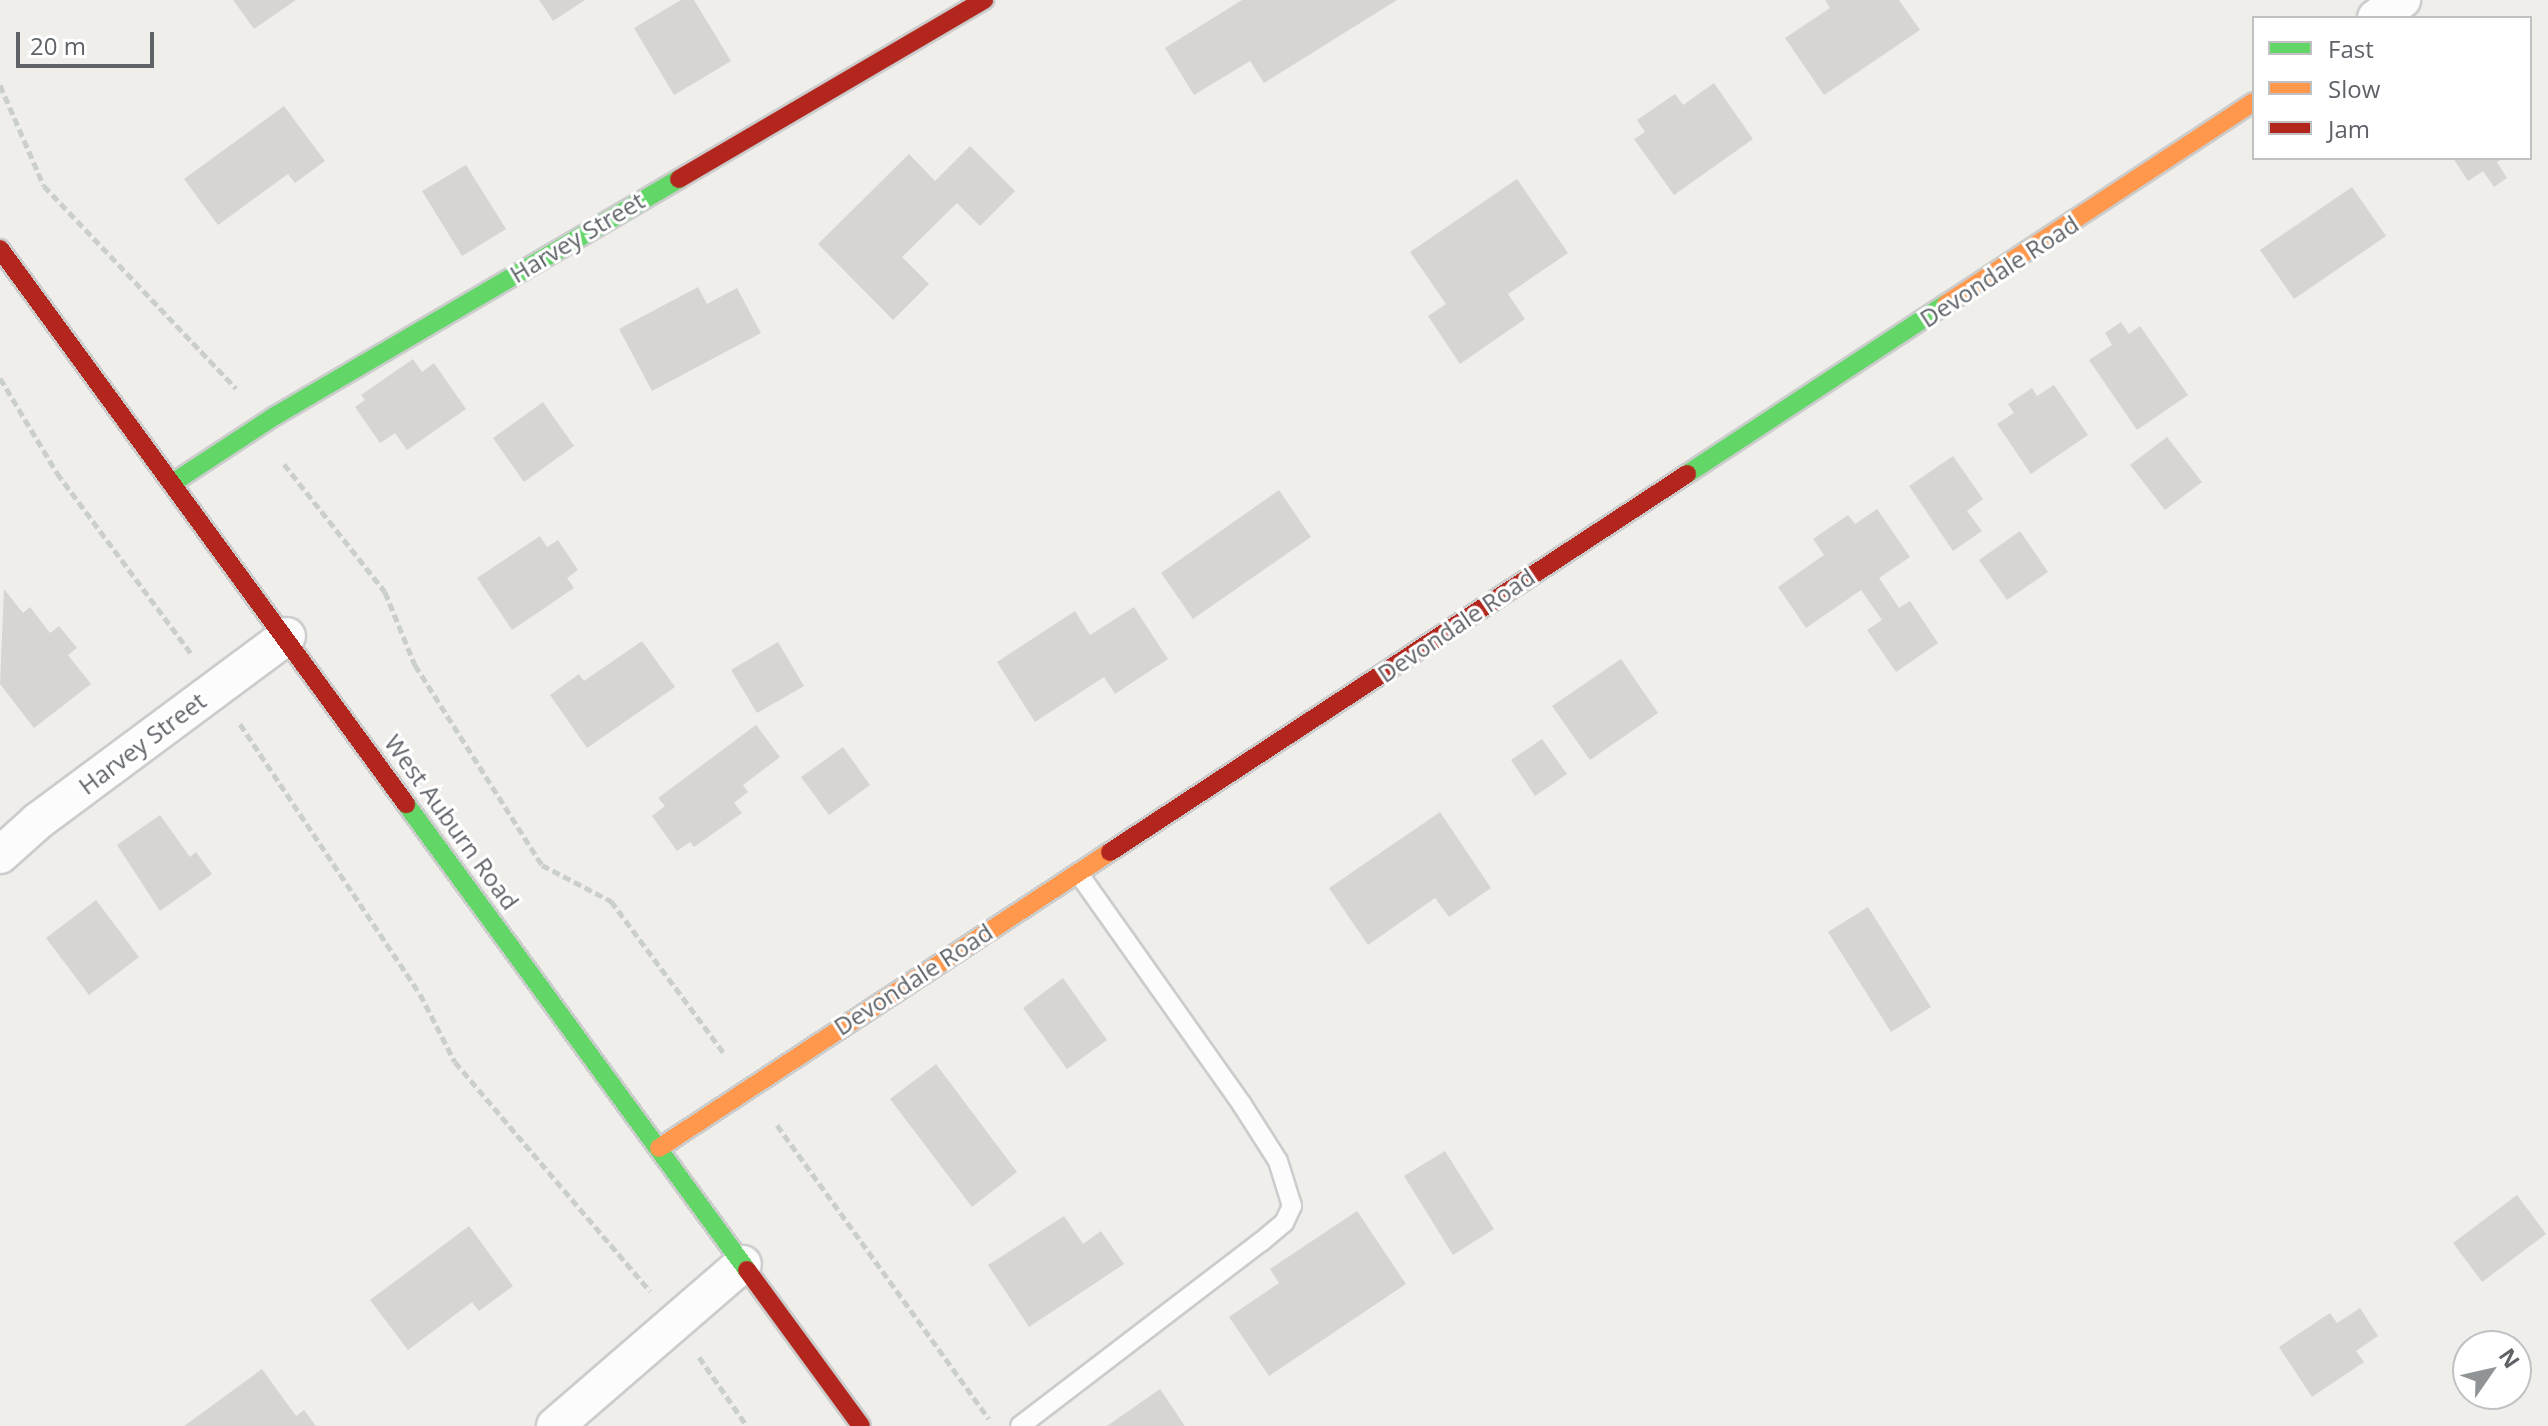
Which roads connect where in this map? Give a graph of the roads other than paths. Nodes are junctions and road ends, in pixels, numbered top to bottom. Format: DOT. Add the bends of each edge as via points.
graph roads {
  1 [pos="984,0"];
  2 [pos="2402,0"];
  3 [pos="2379,16"];
  4 [pos="2252,103"];
  5 [pos="0,249"];
  6 [pos="174,482"];
  7 [pos="287,636"];
  8 [pos="0,855"];
  9 [pos="1078,873"];
  10 [pos="659,1148"];
  11 [pos="743,1264"];
  12 [pos="555,1426"];
  13 [pos="861,1426"];
  14 [pos="1020,1426"];
  1 -- 6 [label="street, Harvey Street" via="275,416"];
  2 -- 3 [label="street"];
  4 -- 9 [label="street, Devondale Road"];
  5 -- 6 [label="street, West Auburn Road"];
  6 -- 7 [label="street, West Auburn Road"];
  7 -- 8 [label="street, Harvey Street"];
  7 -- 10 [label="street, West Auburn Road"];
  9 -- 10 [label="street, Devondale Road"];
  9 -- 14 [label="lane" via="1241,1103 1278,1161 1292,1206 1284,1223 1261,1242"];
  10 -- 11 [label="street, West Auburn Road"];
  11 -- 12 [label="street"];
  11 -- 13 [label="street, West Auburn Road"];
}
